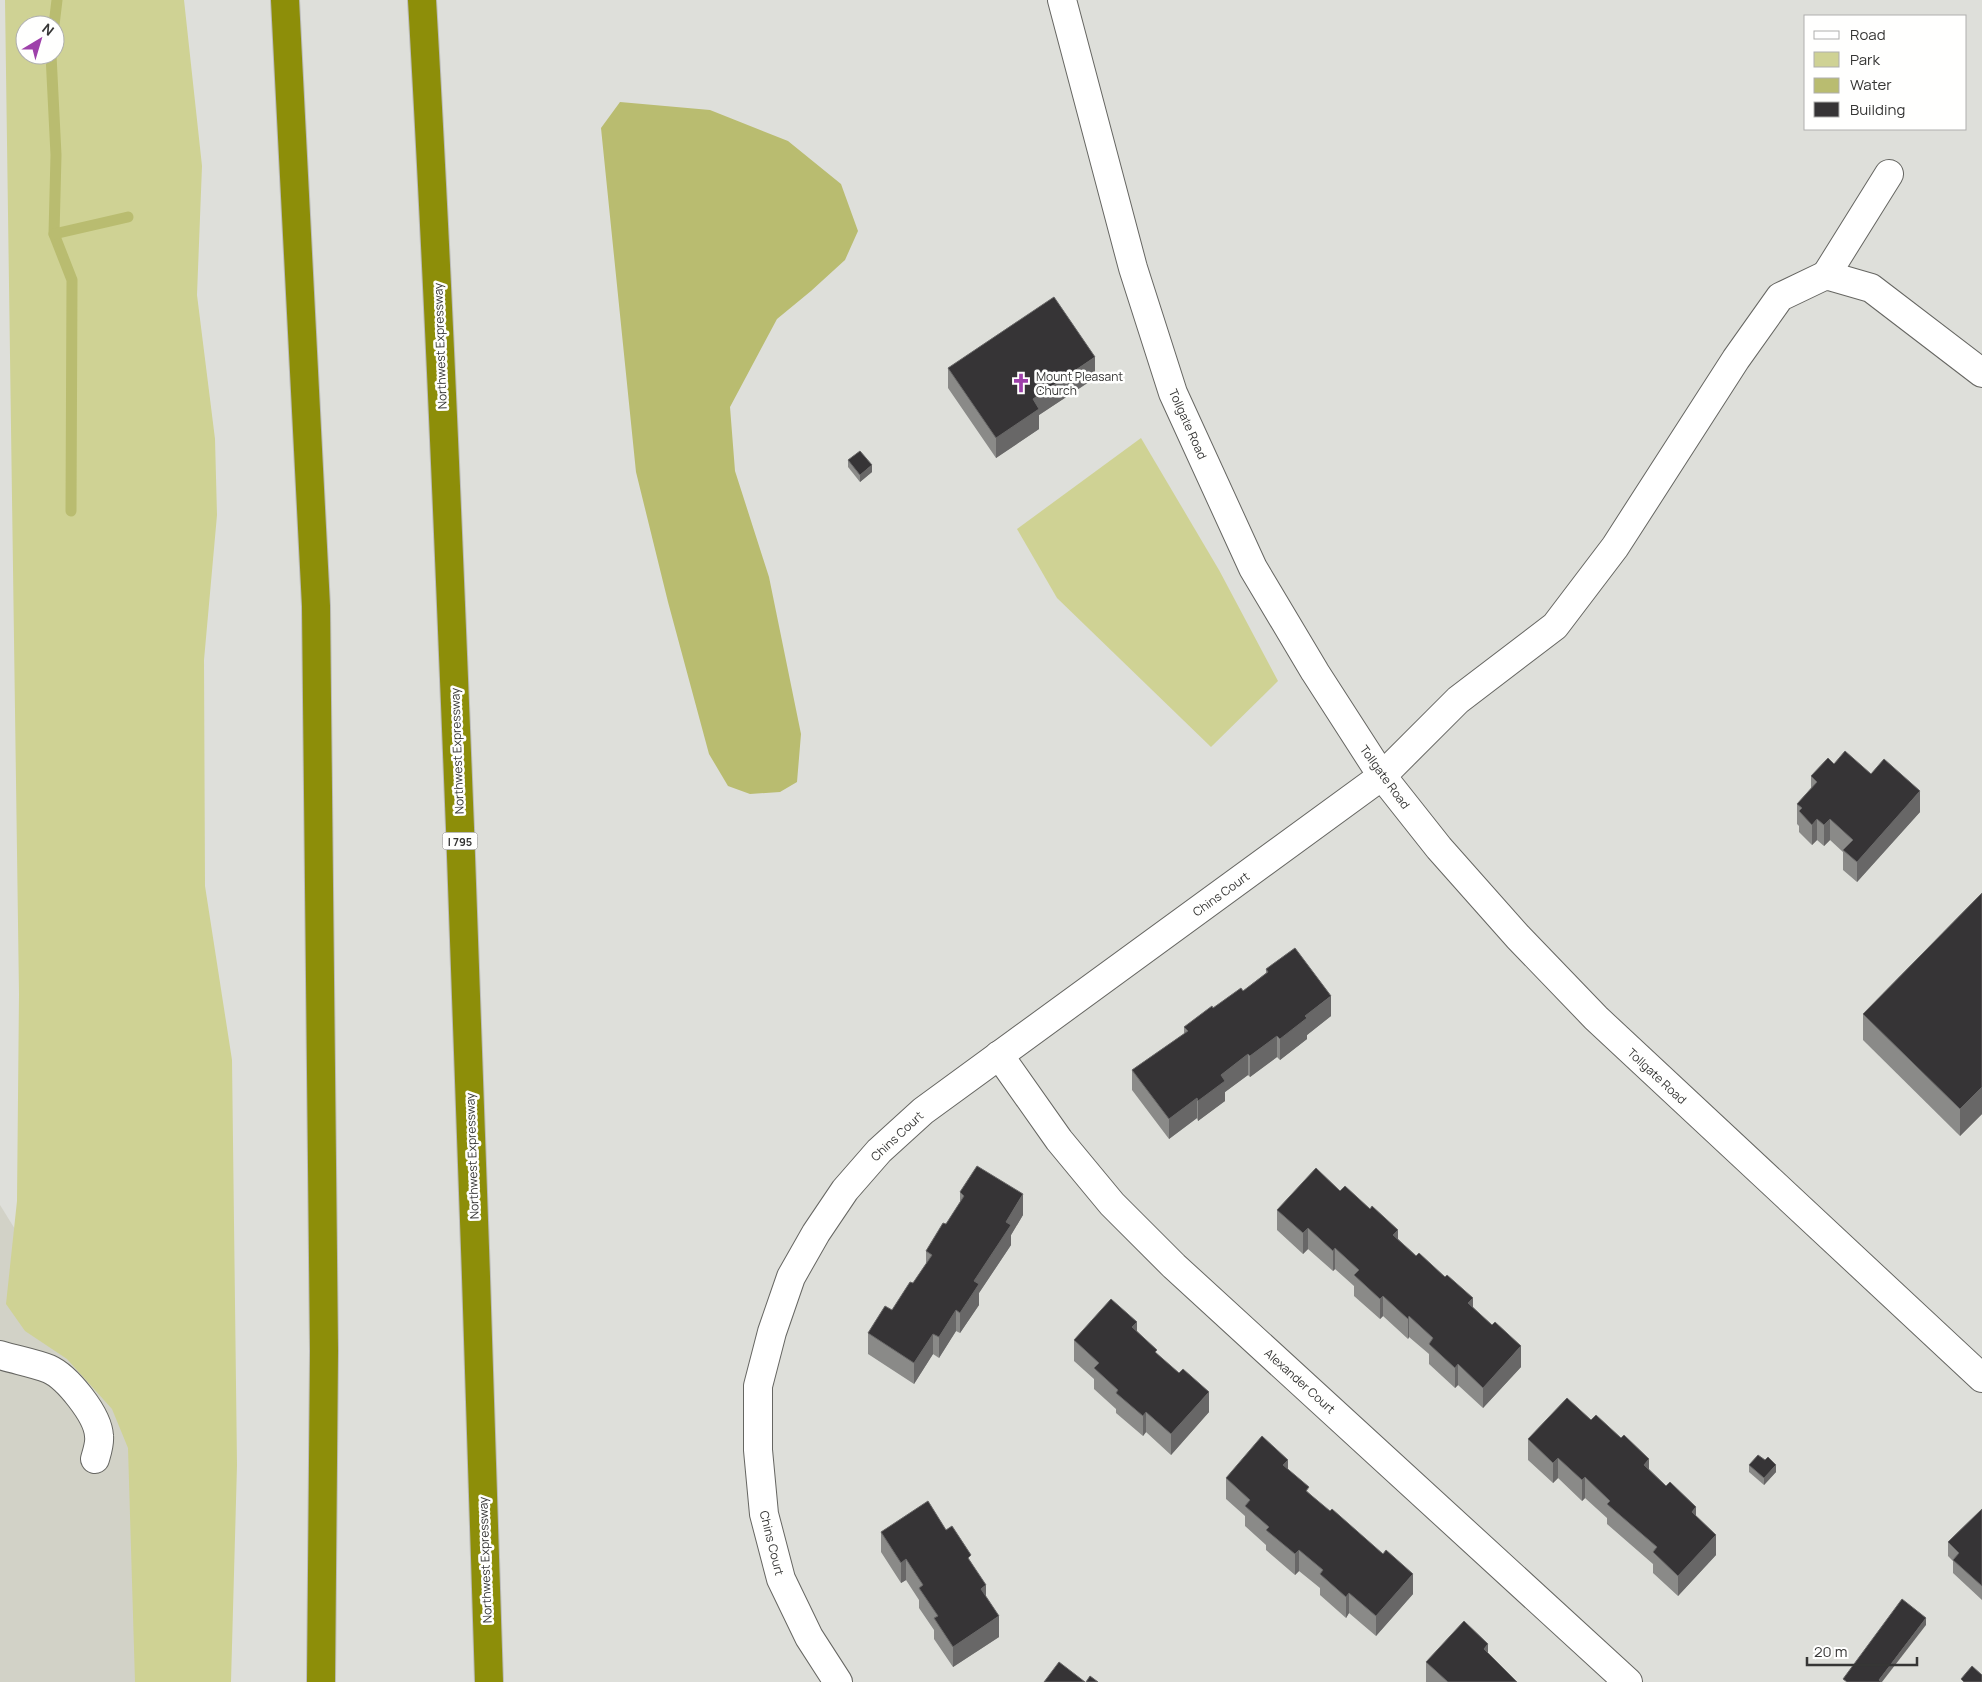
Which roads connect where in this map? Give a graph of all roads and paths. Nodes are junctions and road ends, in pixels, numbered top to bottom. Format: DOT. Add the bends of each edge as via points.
graph roads {
  1 [pos="286,0"];
  2 [pos="422,0"];
  3 [pos="1062,0"];
  4 [pos="1889,174"];
  5 [pos="1826,275"];
  6 [pos="1982,373"];
  7 [pos="1382,776"];
  8 [pos="999,1055"];
  9 [pos="0,1356"];
  10 [pos="1982,1378"];
  11 [pos="96,1459"];
  12 [pos="321,1682"];
  13 [pos="489,1682"];
  14 [pos="838,1682"];
  15 [pos="1628,1682"];
  1 -- 12 [label="highway" via="316,606 324,1351"];
  2 -- 13 [label="highway, Northwest Expressway / I 795" via="436,238 480,1357"];
  3 -- 7 [label="street, Tollgate Road" via="1133,268 1173,393 1253,568"];
  4 -- 5 [label="street"];
  5 -- 6 [label="street" via="1872,288"];
  5 -- 7 [label="street, Chins Court" via="1780,297 1736,359 1616,547 1556,626 1458,700"];
  7 -- 8 [label="street, Chins Court"];
  7 -- 10 [label="street, Tollgate Road" via="1518,937 1596,1018"];
  8 -- 14 [label="street, Chins Court" via="923,1111 879,1150 845,1190 791,1277 758,1386 758,1450 764,1514 781,1579 808,1636"];
  8 -- 15 [label="street, Alexander Court" via="1059,1140 1132,1225"];
  9 -- 11 [label="street" via="50,1370 76,1392 89,1410 99,1436"];
}
